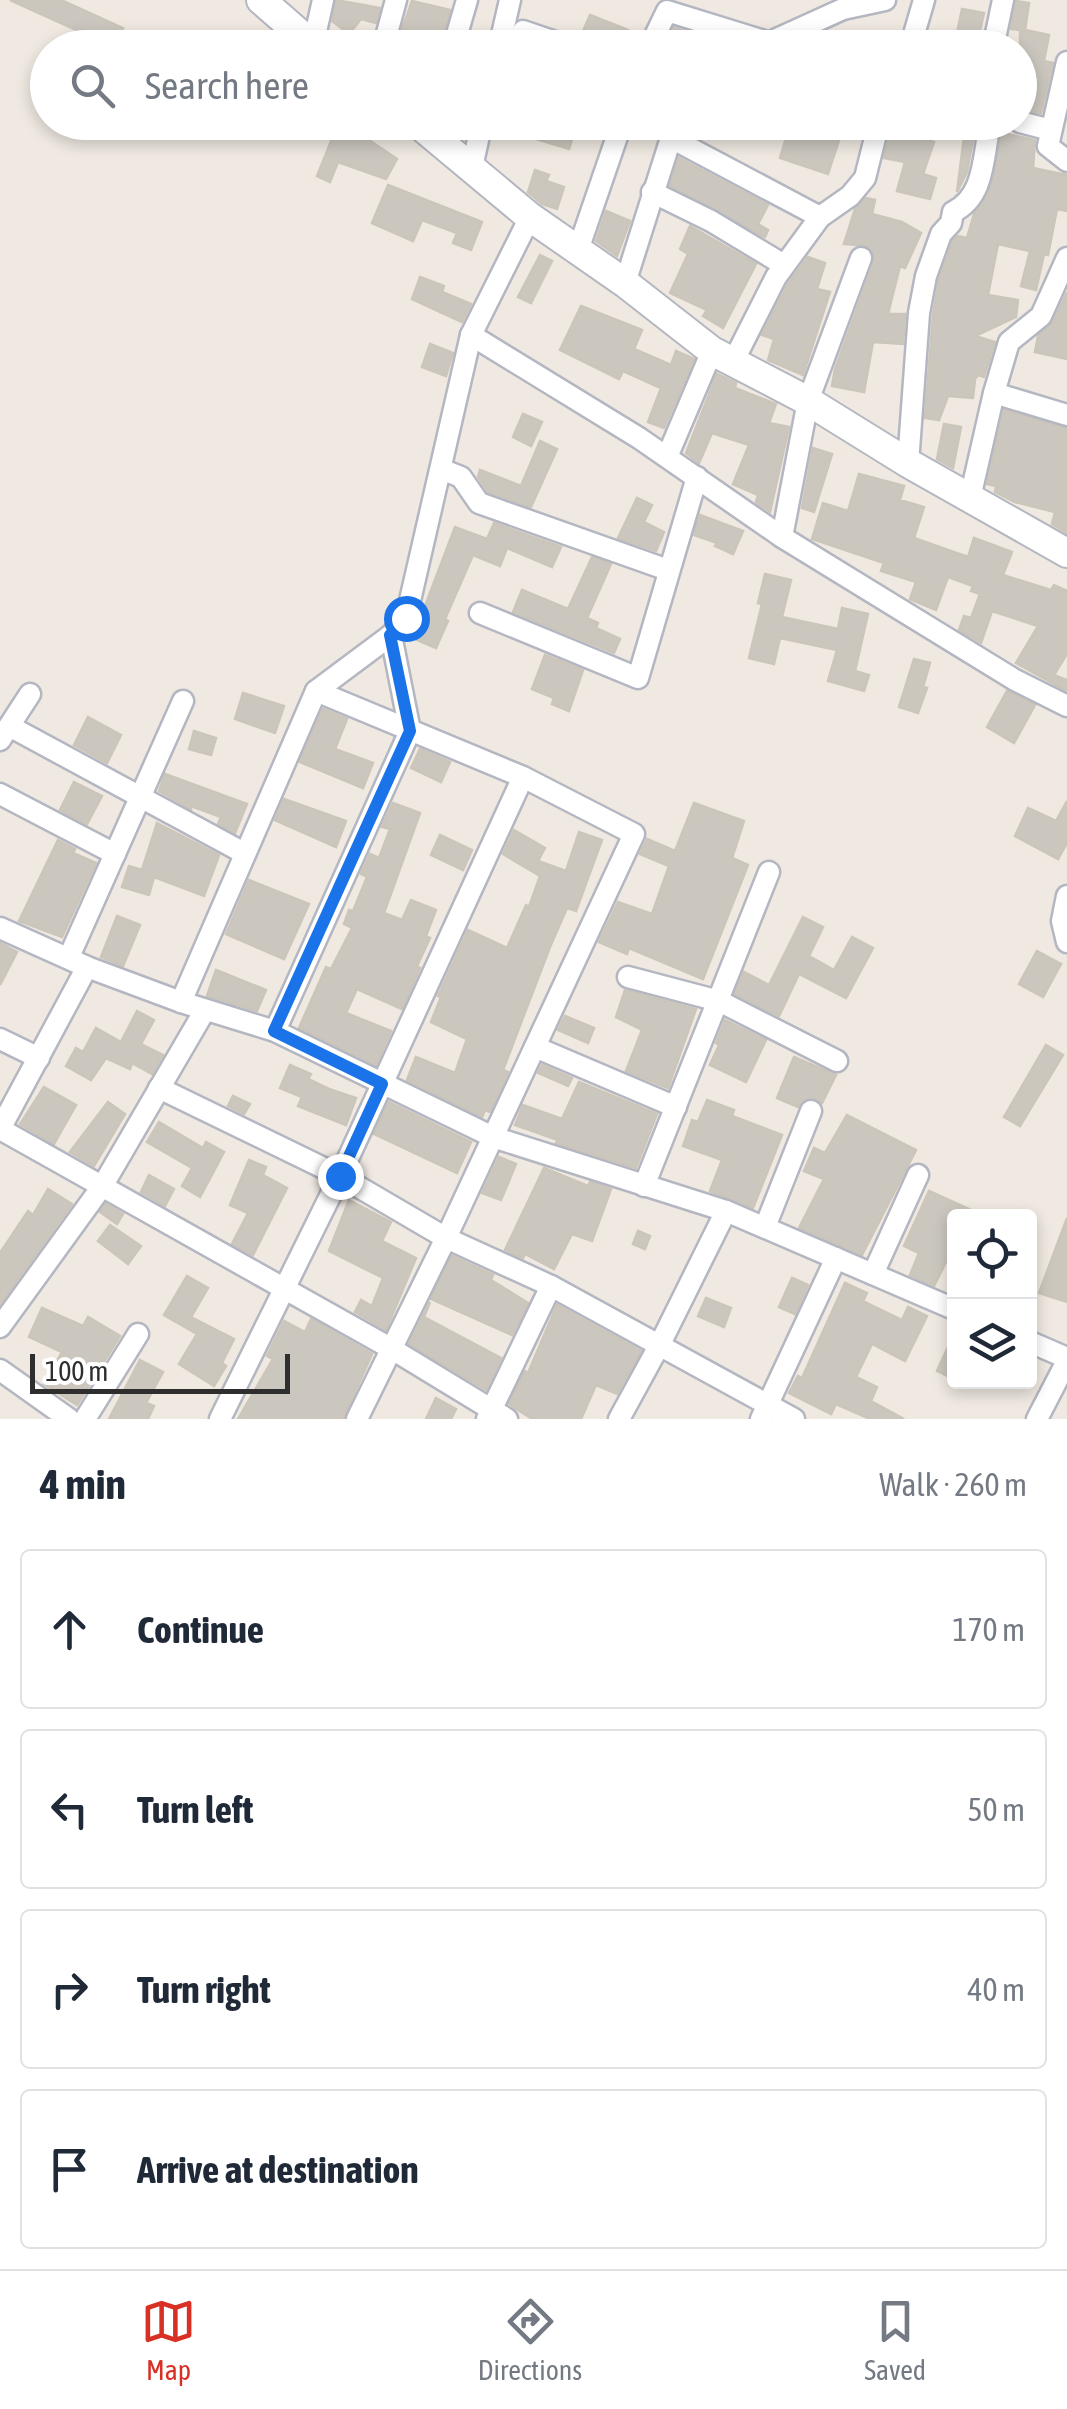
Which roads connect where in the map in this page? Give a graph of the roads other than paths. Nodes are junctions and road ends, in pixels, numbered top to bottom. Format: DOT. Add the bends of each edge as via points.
graph roads {
  1 [pos="261,0"];
  2 [pos="323,0"];
  3 [pos="396,0"];
  4 [pos="467,0"];
  5 [pos="510,0"];
  6 [pos="885,0"];
  7 [pos="924,0"];
  8 [pos="1003,0"];
  9 [pos="296,30"];
  10 [pos="317,30"];
  11 [pos="387,30"];
  12 [pos="458,30"];
  13 [pos="503,30"];
  14 [pos="658,30"];
  15 [pos="721,30"];
  16 [pos="795,30"];
  17 [pos="915,30"];
  18 [pos="997,30"];
  19 [pos="1067,62"];
  20 [pos="1064,91"];
  21 [pos="1037,126"];
  22 [pos="1052,130"];
  23 [pos="441,140"];
  24 [pos="478,140"];
  25 [pos="616,140"];
  26 [pos="672,140"];
  27 [pos="693,140"];
  28 [pos="874,140"];
  29 [pos="985,140"];
  30 [pos="1067,161"];
  31 [pos="472,167"];
  32 [pos="652,192"];
  33 [pos="820,216"];
  34 [pos="530,217"];
  35 [pos="578,250"];
  36 [pos="860,258"];
  37 [pos="784,265"];
  38 [pos="1066,265"];
  39 [pos="625,283"];
  40 [pos="471,334"];
  41 [pos="722,356"];
  42 [pos="994,393"];
  43 [pos="808,400"];
  44 [pos="1067,415"];
  45 [pos="668,457"];
  46 [pos="908,463"];
  47 [pos="441,469"];
  48 [pos="697,477"];
  49 [pos="970,498"];
  50 [pos="782,537"];
  51 [pos="1067,554"];
  52 [pos="668,570"];
  53 [pos="480,613"];
  54 [pos="390,635"];
  55 [pos="316,692"];
  56 [pos="30,694"];
  57 [pos="183,700"];
  58 [pos="1067,706"];
  59 [pos="410,731"];
  60 [pos="6,734"];
  61 [pos="523,777"];
  62 [pos="0,794"];
  63 [pos="140,798"];
  64 [pos="244,853"];
  65 [pos="115,854"];
  66 [pos="769,872"];
  67 [pos="1067,896"];
  68 [pos="0,928"];
  69 [pos="1067,942"];
  70 [pos="78,962"];
  71 [pos="628,978"];
  72 [pos="181,1002"];
  73 [pos="719,1002"];
  74 [pos="204,1010"];
  75 [pos="274,1031"];
  76 [pos="0,1039"];
  77 [pos="535,1047"];
  78 [pos="39,1058"];
  79 [pos="837,1061"];
  80 [pos="382,1084"];
  81 [pos="160,1088"];
  82 [pos="676,1107"];
  83 [pos="811,1111"];
  84 [pos="0,1129"];
  85 [pos="493,1137"];
  86 [pos="918,1175"];
  87 [pos="340,1176"];
  88 [pos="103,1185"];
  89 [pos="644,1186"];
  90 [pos="726,1211"];
  91 [pos="765,1227"];
  92 [pos="446,1238"];
  93 [pos="836,1258"];
  94 [pos="873,1274"];
  95 [pos="551,1286"];
  96 [pos="284,1288"];
  97 [pos="947,1306"];
  98 [pos="0,1327"];
  99 [pos="138,1334"];
  100 [pos="660,1344"];
  101 [pos="1037,1345"];
  102 [pos="392,1349"];
  103 [pos="1067,1360"];
  104 [pos="0,1370"];
  105 [pos="764,1412"];
  106 [pos="495,1416"];
  107 [pos="69,1419"];
  108 [pos="86,1419"];
  109 [pos="220,1419"];
  110 [pos="357,1419"];
  111 [pos="619,1419"];
  112 [pos="794,1419"];
  113 [pos="1037,1419"];
  1 -- 9 [label="street"];
  2 -- 10 [label="street"];
  3 -- 11 [label="street"];
  4 -- 12 [label="street"];
  5 -- 13 [label="street"];
  6 -- 16 [label="street" via="843,8"];
  7 -- 17 [label="street"];
  8 -- 18 [label="street"];
  14 -- 15 [label="street" via="667,10"];
  19 -- 20 [label="street"];
  20 -- 22 [label="street"];
  21 -- 22 [label="street"];
  22 -- 30 [label="street" via="1050,150"];
  23 -- 31 [label="street"];
  24 -- 31 [label="street"];
  25 -- 35 [label="street"];
  26 -- 32 [label="street"];
  27 -- 33 [label="street"];
  28 -- 33 [label="street" via="865,178"];
  29 -- 46 [label="street" via="976,192 954,212 926,276"];
  31 -- 34 [label="street"];
  32 -- 37 [label="street"];
  32 -- 39 [label="street"];
  33 -- 37 [label="street"];
  34 -- 35 [label="street"];
  34 -- 40 [label="street"];
  35 -- 39 [label="street"];
  36 -- 43 [label="street"];
  37 -- 41 [label="street"];
  38 -- 42 [label="street" via="1041,316 1010,342"];
  39 -- 41 [label="street"];
  40 -- 45 [label="street"];
  40 -- 47 [label="street"];
  41 -- 43 [label="street"];
  41 -- 45 [label="street"];
  42 -- 44 [label="street"];
  42 -- 49 [label="street"];
  43 -- 46 [label="street"];
  43 -- 50 [label="street"];
  45 -- 48 [label="street"];
  46 -- 49 [label="street"];
  47 -- 52 [label="street" via="461,477 479,502"];
  47 -- 54 [label="street" via="406,618"];
  48 -- 50 [label="street"];
  48 -- 52 [label="street"];
  49 -- 51 [label="street"];
  50 -- 58 [label="street"];
  52 -- 53 [label="street" via="638,678"];
  54 -- 55 [label="street"];
  54 -- 59 [label="street"];
  55 -- 59 [label="street"];
  55 -- 64 [label="street"];
  56 -- 60 [label="street"];
  57 -- 63 [label="street"];
  59 -- 61 [label="street"];
  59 -- 75 [label="street"];
  60 -- 63 [label="street"];
  61 -- 77 [label="street" via="634,834"];
  61 -- 80 [label="street"];
  62 -- 65 [label="street"];
  63 -- 64 [label="street"];
  63 -- 65 [label="street"];
  64 -- 72 [label="street"];
  65 -- 70 [label="street"];
  66 -- 73 [label="street"];
  67 -- 69 [label="street"];
  68 -- 70 [label="street"];
  70 -- 72 [label="street"];
  70 -- 78 [label="street"];
  71 -- 73 [label="street"];
  72 -- 74 [label="street"];
  73 -- 79 [label="street"];
  73 -- 82 [label="street"];
  74 -- 75 [label="street"];
  74 -- 81 [label="street"];
  75 -- 80 [label="street"];
  76 -- 78 [label="street"];
  77 -- 82 [label="street"];
  77 -- 85 [label="street"];
  78 -- 84 [label="street"];
  80 -- 85 [label="street"];
  80 -- 87 [label="street"];
  81 -- 87 [label="street"];
  81 -- 88 [label="street"];
  82 -- 89 [label="street"];
  83 -- 91 [label="street"];
  84 -- 88 [label="street"];
  85 -- 89 [label="street"];
  85 -- 92 [label="street"];
  86 -- 94 [label="street"];
  87 -- 92 [label="street"];
  87 -- 96 [label="street"];
  88 -- 96 [label="street"];
  88 -- 98 [label="street"];
  89 -- 90 [label="street"];
  90 -- 91 [label="street"];
  90 -- 100 [label="street"];
  91 -- 93 [label="street"];
  92 -- 95 [label="street"];
  92 -- 102 [label="street"];
  93 -- 94 [label="street"];
  93 -- 105 [label="street"];
  94 -- 97 [label="street"];
  95 -- 100 [label="street"];
  95 -- 106 [label="street"];
  96 -- 102 [label="street"];
  96 -- 109 [label="street"];
  99 -- 108 [label="street"];
  100 -- 105 [label="street"];
  100 -- 111 [label="street"];
  101 -- 103 [label="street"];
  102 -- 106 [label="street"];
  102 -- 110 [label="street"];
  103 -- 113 [label="street"];
  104 -- 107 [label="street"];
  105 -- 112 [label="street"];
}
